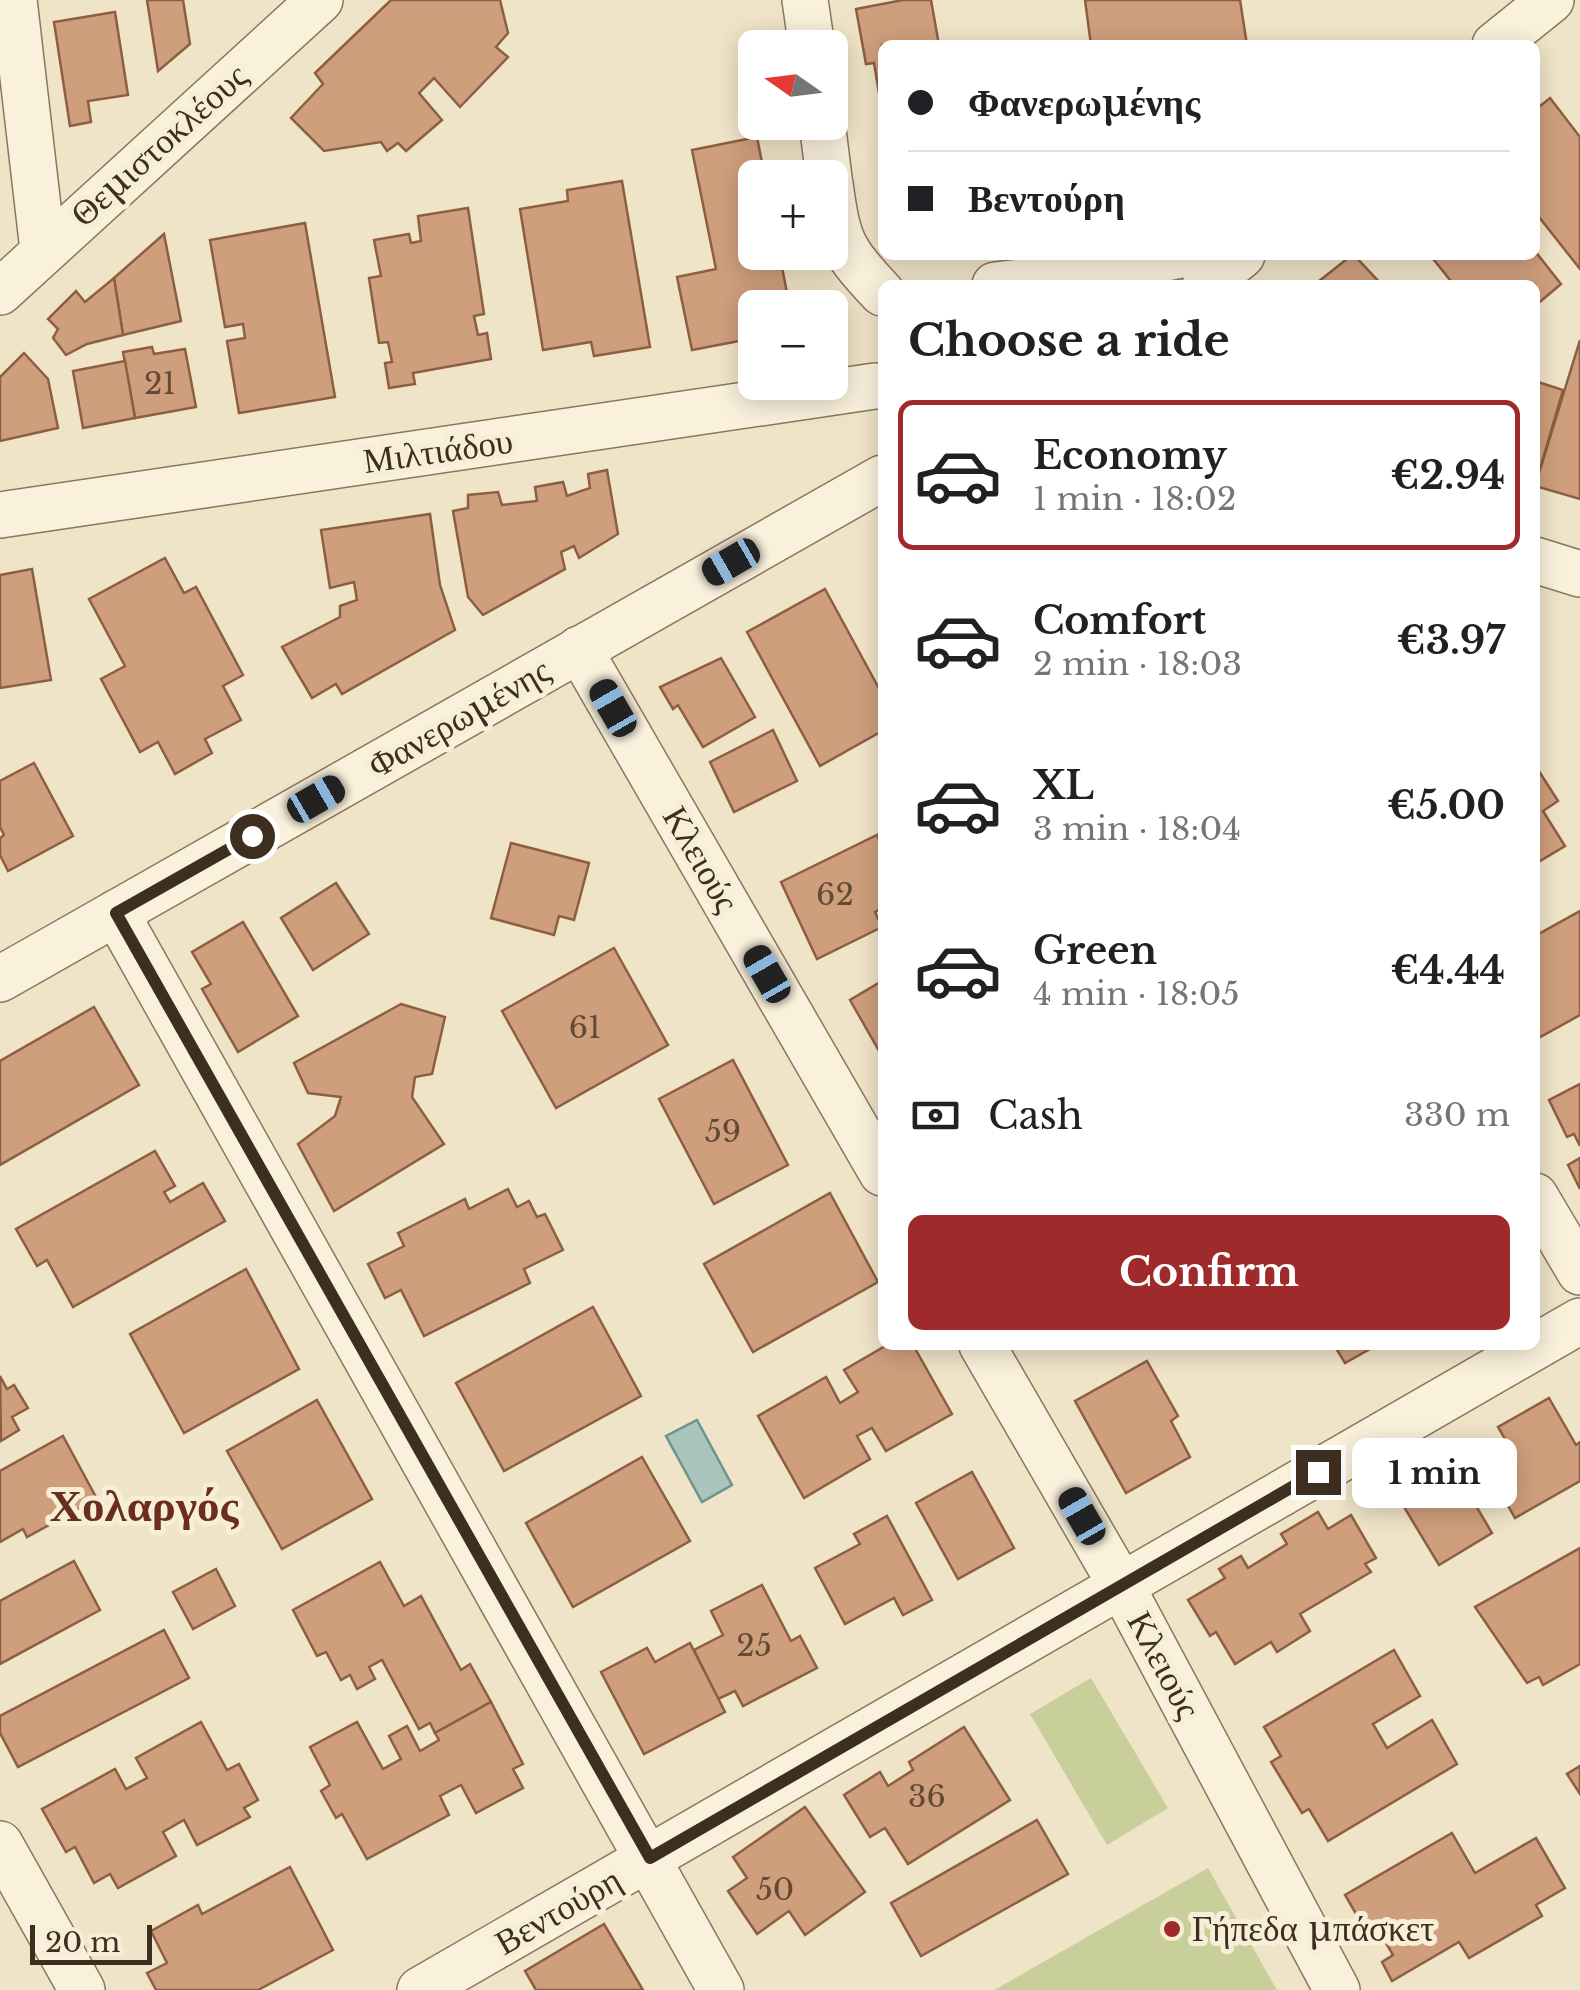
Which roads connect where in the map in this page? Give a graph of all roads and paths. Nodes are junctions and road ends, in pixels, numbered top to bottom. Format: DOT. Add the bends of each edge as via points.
graph roads {
  1 [pos="14,0"];
  2 [pos="320,0"];
  3 [pos="806,0"];
  4 [pos="1551,0"];
  5 [pos="810,30"];
  6 [pos="1501,40"];
  7 [pos="43,250"];
  8 [pos="848,256"];
  9 [pos="1163,260"];
  10 [pos="1236,260"];
  11 [pos="1091,280"];
  12 [pos="1211,280"];
  13 [pos="878,289"];
  14 [pos="0,292"];
  15 [pos="878,378"];
  16 [pos="877,477"];
  17 [pos="0,514"];
  18 [pos="1540,562"];
  19 [pos="1580,574"];
  20 [pos="579,649"];
  21 [pos="116,913"];
  22 [pos="0,979"];
  23 [pos="878,1166"];
  24 [pos="1540,1204"];
  25 [pos="1580,1272"];
  26 [pos="1580,1321"];
  27 [pos="1540,1344"];
  28 [pos="985,1350"];
  29 [pos="1530,1350"];
  30 [pos="1121,1585"];
  31 [pos="0,1844"];
  32 [pos="650,1858"];
  33 [pos="82,1990"];
  34 [pos="420,1990"];
  35 [pos="722,1990"];
  36 [pos="1337,1990"];
  1 -- 7 [label="street"];
  2 -- 7 [label="street, Θεμιστοκλέους"];
  3 -- 5 [label="street"];
  4 -- 6 [label="street"];
  7 -- 14 [label="street, Θεμιστοκλέους"];
  8 -- 13 [label="street"];
  9 -- 11 [label="street"];
  10 -- 12 [label="street"];
  15 -- 17 [label="street, Μιλτιάδου"];
  16 -- 20 [label="street, Φανερωμένης"];
  18 -- 19 [label="street"];
  20 -- 21 [label="street, Φανερωμένης"];
  20 -- 23 [label="street, Κλειούς"];
  21 -- 22 [label="street, Φανερωμένης"];
  21 -- 32 [label="street"];
  24 -- 25 [label="street"];
  26 -- 27 [label="street, Βεντούρη"];
  28 -- 30 [label="street, Κλειούς"];
  29 -- 30 [label="street, Βεντούρη"];
  30 -- 32 [label="street, Βεντούρη"];
  30 -- 36 [label="street, Κλειούς"];
  31 -- 33 [label="street"];
  32 -- 34 [label="street, Βεντούρη"];
  32 -- 35 [label="street"];
}
